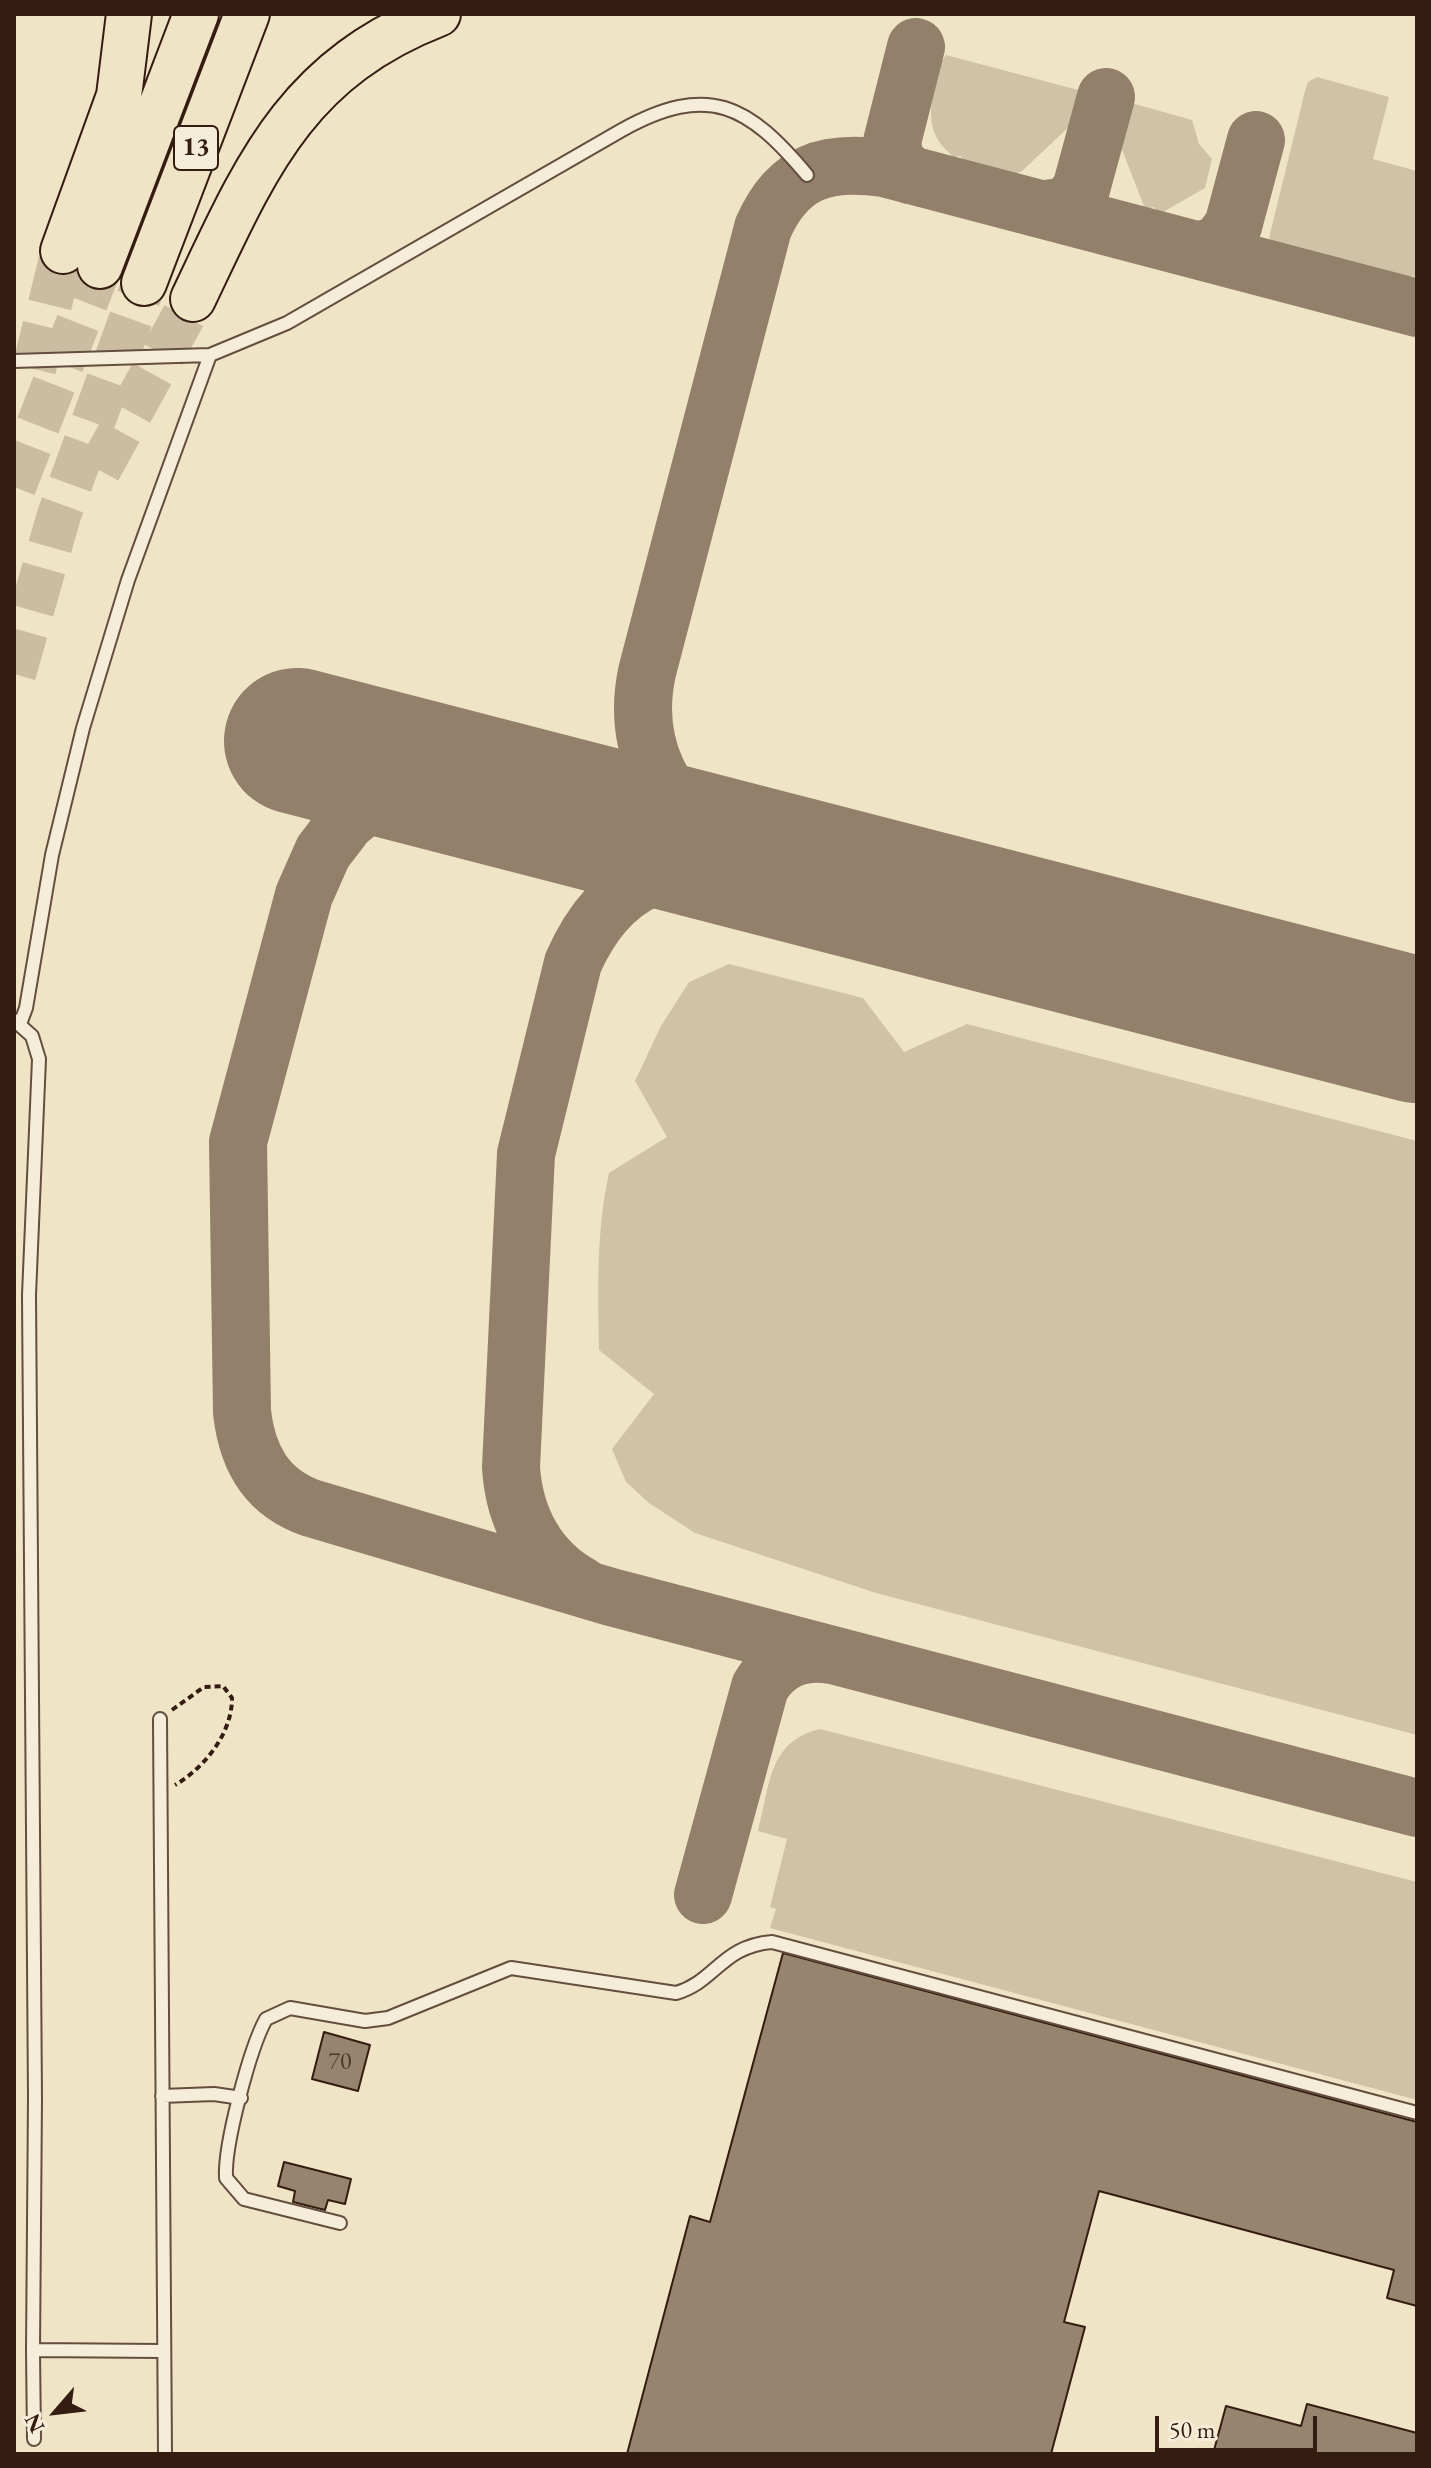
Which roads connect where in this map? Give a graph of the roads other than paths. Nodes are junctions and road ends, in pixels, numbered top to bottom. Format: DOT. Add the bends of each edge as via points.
graph roads {
  1 [pos="129,14"];
  2 [pos="196,14"];
  3 [pos="247,14"];
  4 [pos="438,14"];
  5 [pos="807,175"];
  6 [pos="144,283"];
  7 [pos="193,299"];
  8 [pos="210,355"];
  9 [pos="14,361"];
  10 [pos="17,1022"];
  11 [pos="160,1719"];
  12 [pos="162,2096"];
  13 [pos="241,2098"];
  14 [pos="1417,2113"];
  15 [pos="340,2223"];
  16 [pos="33,2350"];
  17 [pos="163,2351"];
  18 [pos="34,2439"];
  19 [pos="165,2454"];
  1 -- 2 [label="highway, 13" via="119,96 82,258"];
  3 -- 6 [label="highway, 13"];
  4 -- 7 [label="highway" via="351,61 295,114 252,175"];
  5 -- 8 [label="lane" via="771,133 742,114 692,104 667,108 287,323"];
  8 -- 9 [label="lane"];
  8 -- 10 [label="lane" via="133,565 83,728 52,855 26,1008"];
  10 -- 16 [label="lane" via="32,1036 39,1059 29,1295"];
  11 -- 12 [label="lane"];
  12 -- 13 [label="lane"];
  12 -- 17 [label="lane"];
  13 -- 14 [label="lane" via="261,2027 280,2010 365,2021 388,2018 511,1968 676,1993 688,1990 742,1948 772,1942"];
  13 -- 15 [label="lane" via="226,2158 231,2187 244,2199"];
  16 -- 17 [label="lane"];
  16 -- 18 [label="lane"];
  17 -- 19 [label="lane"];
}
